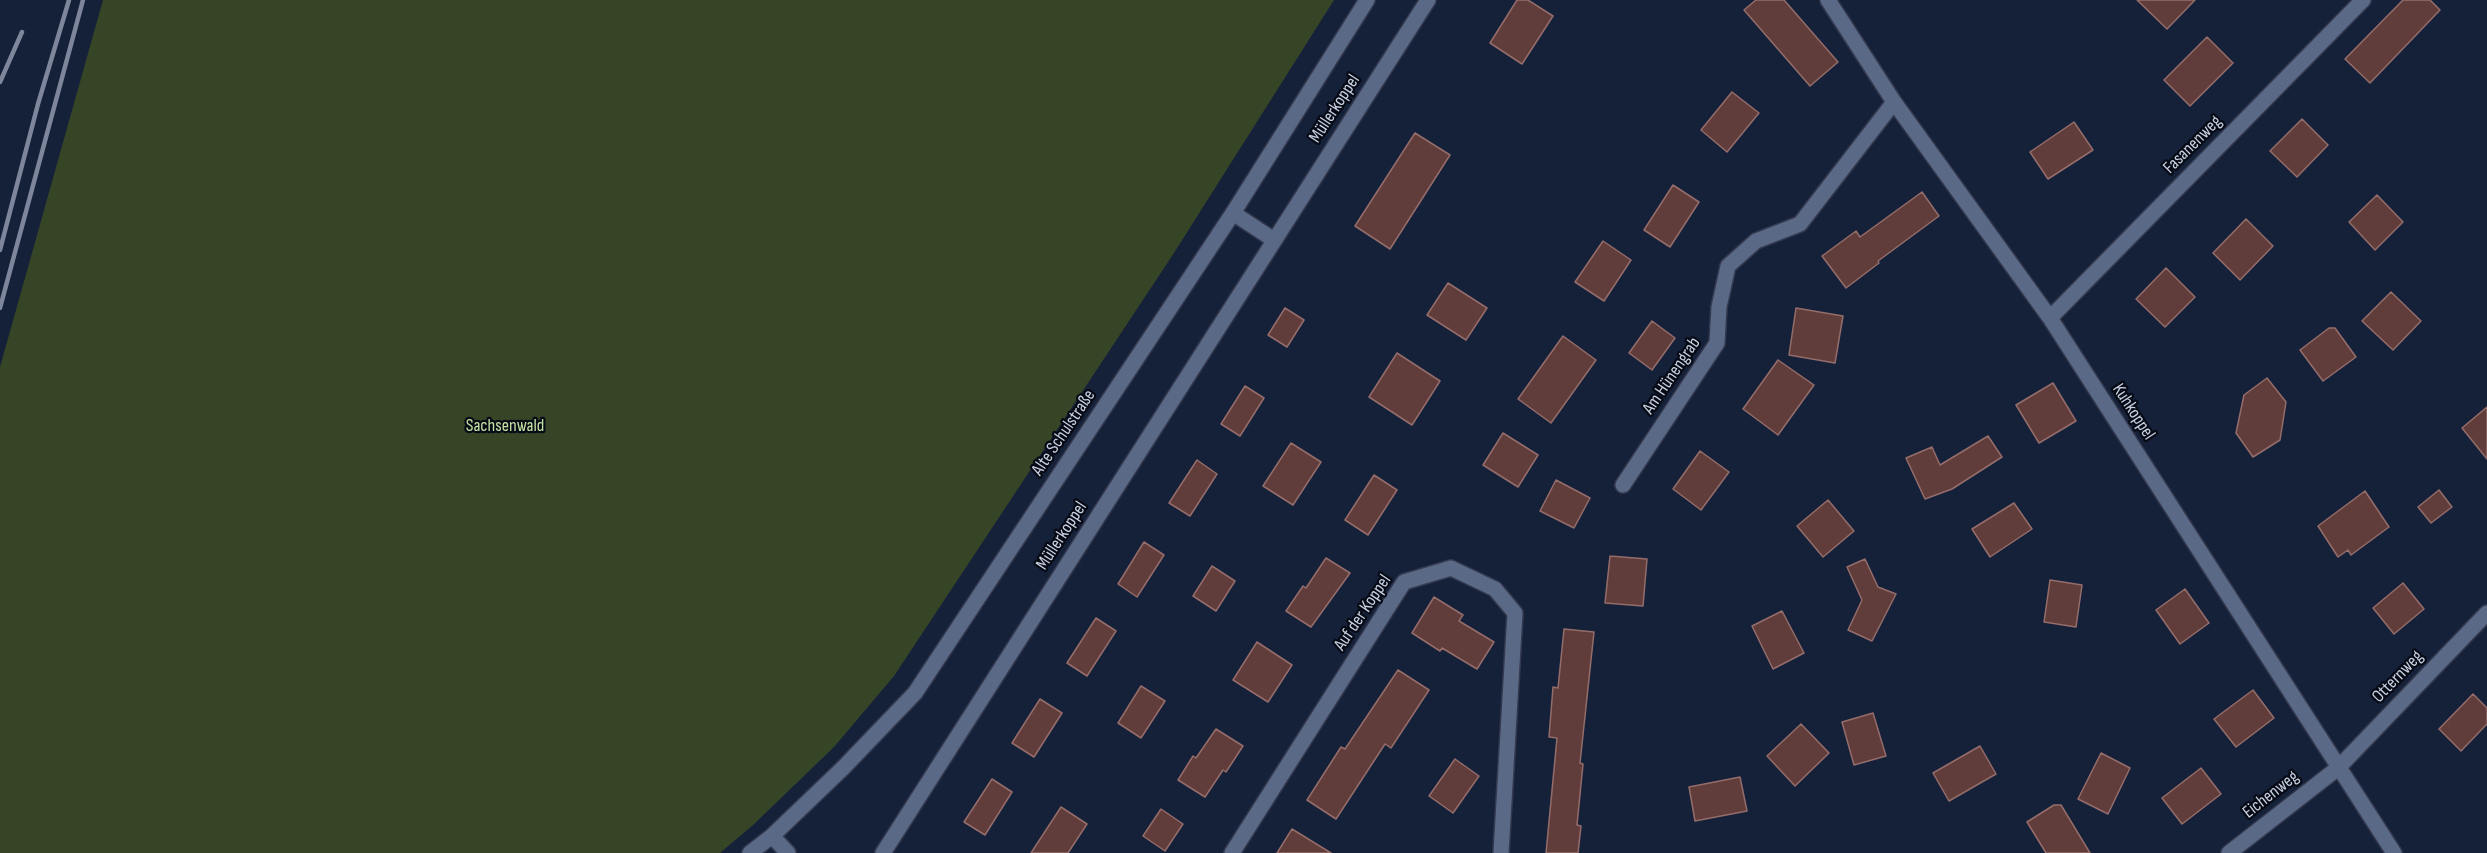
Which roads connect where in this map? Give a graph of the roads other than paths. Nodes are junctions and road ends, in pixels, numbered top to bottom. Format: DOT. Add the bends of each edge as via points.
graph roads {
  1 [pos="1367,0"];
  2 [pos="1428,0"];
  3 [pos="2363,0"];
  4 [pos="1830,1"];
  5 [pos="1894,102"];
  6 [pos="1233,213"];
  7 [pos="1274,240"];
  8 [pos="2050,318"];
  9 [pos="1623,485"];
  10 [pos="2487,613"];
  11 [pos="2337,768"];
  12 [pos="772,836"];
  13 [pos="750,853"];
  14 [pos="788,853"];
  15 [pos="883,853"];
  16 [pos="1232,853"];
  17 [pos="1501,853"];
  18 [pos="2229,853"];
  19 [pos="2394,853"];
  1 -- 6 [label="street, Alte Schulstraße"];
  2 -- 7 [label="street, Müllerkoppel"];
  3 -- 8 [label="street, Fasanenweg"];
  4 -- 5 [label="street, Kuhkoppel"];
  5 -- 8 [label="street, Kuhkoppel"];
  5 -- 9 [label="street, Am Hünengrab" via="1800,224 1756,241 1728,266 1719,307 1717,343"];
  6 -- 7 [label="street"];
  6 -- 12 [label="street, Alte Schulstraße" via="915,693"];
  7 -- 15 [label="street, Müllerkoppel"];
  8 -- 11 [label="street, Kuhkoppel"];
  10 -- 11 [label="street, Otternweg"];
  11 -- 18 [label="street, Eichenweg"];
  11 -- 19 [label="street, Kuhkoppel"];
  12 -- 13 [label="street, Alte Schulstraße"];
  12 -- 14 [label="street"];
  16 -- 17 [label="street, Auf der Koppel" via="1404,582 1451,568 1495,589 1515,613"];
}
